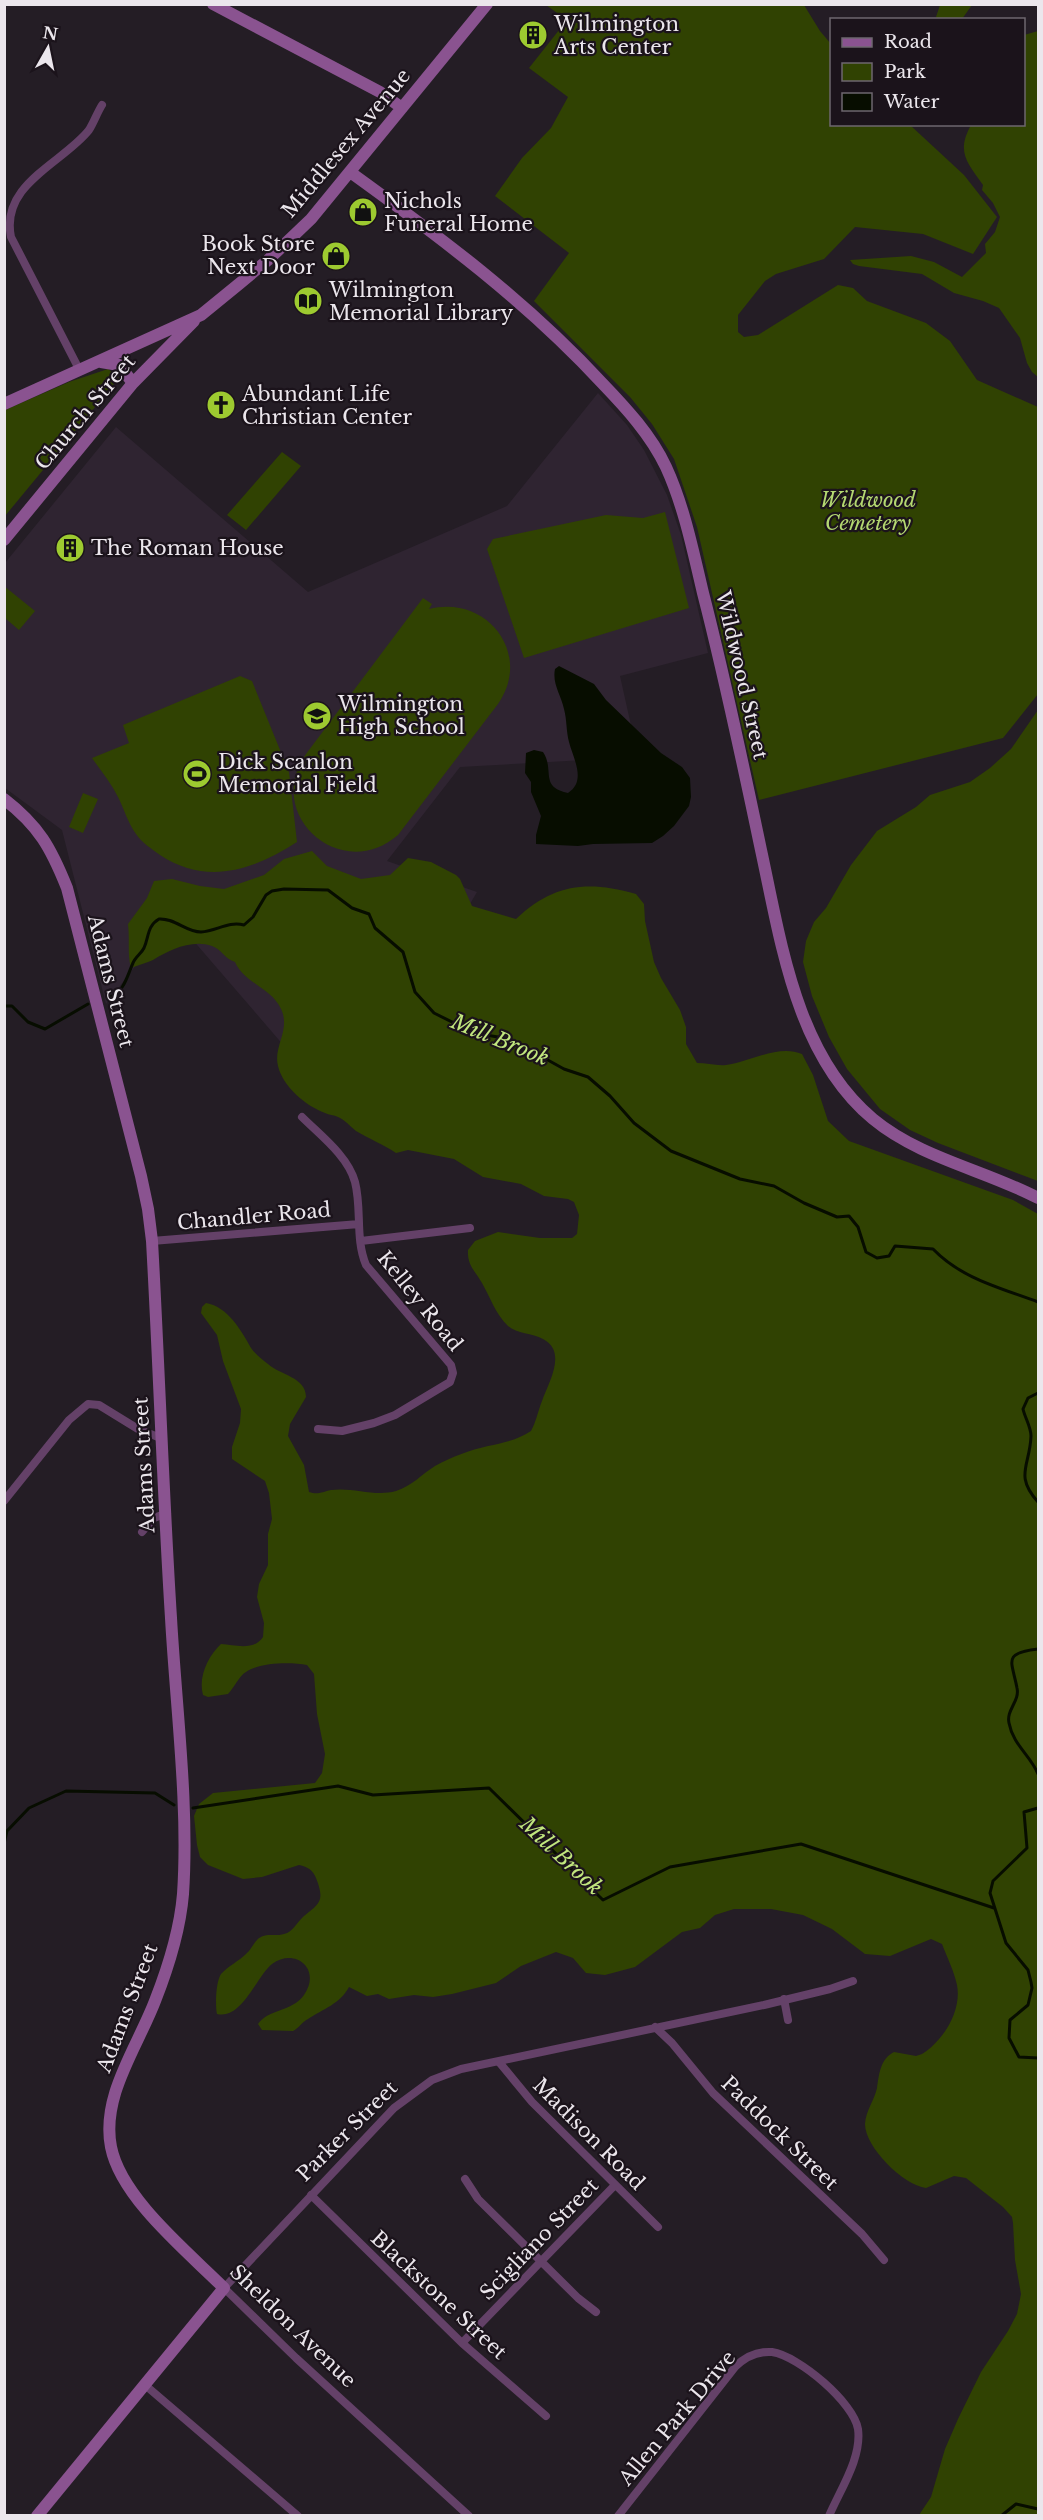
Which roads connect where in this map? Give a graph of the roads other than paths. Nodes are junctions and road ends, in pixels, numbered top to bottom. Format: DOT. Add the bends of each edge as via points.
graph roads {
  1 [pos="213,4"];
  2 [pos="487,4"];
  3 [pos="102,105"];
  4 [pos="402,108"];
  5 [pos="350,172"];
  6 [pos="201,315"];
  7 [pos="97,363"];
  8 [pos="80,371"];
  9 [pos="133,383"];
  10 [pos="4,404"];
  11 [pos="4,540"];
  12 [pos="4,799"];
  13 [pos="302,1117"];
  14 [pos="1038,1198"];
  15 [pos="359,1224"];
  16 [pos="470,1228"];
  17 [pos="152,1241"];
  18 [pos="361,1241"];
  19 [pos="318,1429"];
  20 [pos="163,1438"];
  21 [pos="4,1502"];
  22 [pos="166,1513"];
  23 [pos="142,1532"];
  24 [pos="853,1981"];
  25 [pos="784,1999"];
  26 [pos="788,2020"];
  27 [pos="655,2027"];
  28 [pos="499,2062"];
  29 [pos="111,2149"];
  30 [pos="465,2179"];
  31 [pos="615,2185"];
  32 [pos="311,2195"];
  33 [pos="658,2227"];
  34 [pos="884,2260"];
  35 [pos="541,2262"];
  36 [pos="224,2288"];
  37 [pos="596,2312"];
  38 [pos="462,2343"];
  39 [pos="144,2385"];
  40 [pos="546,2416"];
  41 [pos="37,2516"];
  42 [pos="298,2516"];
  43 [pos="469,2516"];
  44 [pos="618,2516"];
  45 [pos="829,2516"];
  1 -- 4 [label="street" via="381,92"];
  2 -- 4 [label="street, Middlesex Avenue"];
  3 -- 8 [label="street" via="87,132 19,192 8,220 11,237"];
  4 -- 5 [label="street, Middlesex Avenue"];
  5 -- 6 [label="street, Middlesex Avenue" via="290,240"];
  5 -- 14 [label="street, Wildwood Street" via="464,255 547,328 627,410 666,466 687,528 715,638 788,964 809,1030 834,1076 865,1112 899,1137"];
  6 -- 7 [label="street, Middlesex Avenue"];
  6 -- 9 [label="street, Church Street"];
  7 -- 8 [label="street, Middlesex Avenue"];
  7 -- 9 [label="street" via="119,365"];
  8 -- 10 [label="street, Middlesex Avenue"];
  9 -- 11 [label="street, Church Street"];
  12 -- 17 [label="street, Adams Street" via="38,829 67,888 141,1176"];
  13 -- 15 [label="street, Kelley Road" via="353,1174"];
  15 -- 17 [label="street, Chandler Road"];
  15 -- 18 [label="street, Kelley Road"];
  16 -- 18 [label="street"];
  17 -- 20 [label="street, Adams Street"];
  18 -- 19 [label="street, Kelley Road" via="368,1268 451,1365 453,1377 444,1387 384,1419 342,1431"];
  20 -- 21 [label="street" via="138,1429 99,1405 88,1404 69,1420"];
  20 -- 22 [label="street, Adams Street"];
  22 -- 23 [label="street" via="154,1518"];
  22 -- 29 [label="street, Adams Street" via="181,1774 183,1894 164,1978 113,2101"];
  24 -- 25 [label="street, Parker Street"];
  25 -- 26 [label="street"];
  25 -- 27 [label="street, Parker Street"];
  27 -- 28 [label="street, Parker Street"];
  27 -- 34 [label="street, Paddock Street" via="713,2093 862,2234"];
  28 -- 31 [label="street, Madison Road" via="532,2103"];
  28 -- 32 [label="street, Parker Street" via="446,2074 419,2087"];
  29 -- 36 [label="street, Sheldon Avenue" via="130,2192"];
  30 -- 35 [label="street" via="478,2199"];
  31 -- 33 [label="street, Madison Road"];
  31 -- 35 [label="street, Scigliano Street"];
  32 -- 36 [label="street, Parker Street"];
  32 -- 38 [label="street, Blackstone Street"];
  35 -- 37 [label="street"];
  35 -- 38 [label="street, Scigliano Street"];
  36 -- 39 [label="street, Parker Street"];
  36 -- 43 [label="street, Sheldon Avenue"];
  38 -- 40 [label="street, Blackstone Street"];
  39 -- 41 [label="street, Parker Street"];
  39 -- 42 [label="street"];
  44 -- 45 [label="street, Allen Park Drive" via="735,2367 753,2355 770,2352 786,2356 818,2379 845,2403 855,2418 857,2449"];
}
